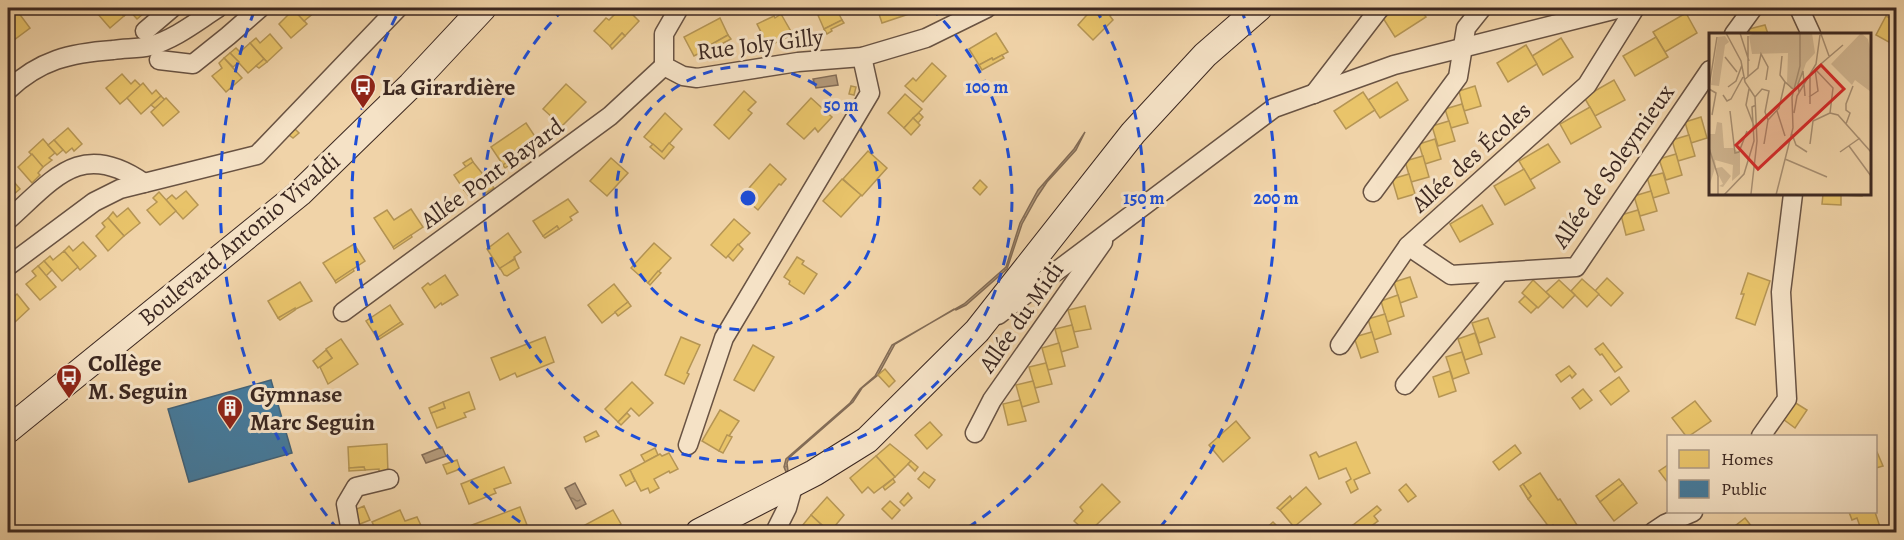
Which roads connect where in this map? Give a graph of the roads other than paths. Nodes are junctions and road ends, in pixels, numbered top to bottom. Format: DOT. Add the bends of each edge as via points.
graph roads {
  1 [pos="172,8"];
  2 [pos="218,8"];
  3 [pos="260,8"];
  4 [pos="398,8"];
  5 [pos="483,8"];
  6 [pos="679,8"];
  7 [pos="987,8"];
  8 [pos="1259,8"];
  9 [pos="1380,8"];
  10 [pos="1482,8"];
  11 [pos="1621,8"];
  12 [pos="1635,8"];
  13 [pos="1753,8"];
  14 [pos="1798,8"];
  15 [pos="1584,13"];
  16 [pos="145,31"];
  17 [pos="1735,33"];
  18 [pos="1810,33"];
  19 [pos="1462,48"];
  20 [pos="862,57"];
  21 [pos="159,60"];
  22 [pos="664,66"];
  23 [pos="1709,71"];
  24 [pos="8,90"];
  25 [pos="1314,94"];
  26 [pos="144,183"];
  27 [pos="1373,192"];
  28 [pos="1793,195"];
  29 [pos="8,220"];
  30 [pos="1111,231"];
  31 [pos="1408,246"];
  32 [pos="8,266"];
  33 [pos="1500,272"];
  34 [pos="343,312"];
  35 [pos="977,331"];
  36 [pos="1340,345"];
  37 [pos="1405,385"];
  38 [pos="8,430"];
  39 [pos="975,434"];
  40 [pos="1762,435"];
  41 [pos="688,445"];
  42 [pos="389,480"];
  43 [pos="794,483"];
  44 [pos="1691,513"];
  45 [pos="351,532"];
  46 [pos="699,532"];
  47 [pos="775,532"];
  48 [pos="1653,532"];
  1 -- 16 [label="street"];
  2 -- 24 [label="street" via="174,38 148,47 70,54 42,65"];
  3 -- 21 [label="street" via="193,64"];
  4 -- 26 [label="street" via="257,155"];
  5 -- 38 [label="main road, Boulevard Antonio Vivaldi" via="300,193"];
  6 -- 22 [label="street, Rue Joly Gilly" via="664,34"];
  7 -- 20 [label="street, Rue Joly Gilly" via="926,38"];
  8 -- 35 [label="main road" via="1205,54 1133,133"];
  9 -- 25 [label="street"];
  10 -- 19 [label="street" via="1466,28"];
  11 -- 15 [label="street"];
  12 -- 31 [label="street, Allée des Écoles" via="1587,85"];
  13 -- 17 [label="street"];
  14 -- 18 [label="street"];
  15 -- 19 [label="street"];
  19 -- 25 [label="street" via="1394,64"];
  19 -- 27 [label="street" via="1458,77"];
  20 -- 22 [label="street, Rue Joly Gilly" via="798,62 697,78"];
  20 -- 41 [label="street" via="870,93 724,338"];
  22 -- 34 [label="street, Allée Pont Bayard" via="610,116"];
  23 -- 33 [label="street, Allée de Soleymieux" via="1576,267"];
  25 -- 30 [label="street" via="1274,108"];
  26 -- 29 [label="street" via="109,165 81,164 61,173"];
  26 -- 32 [label="street" via="94,202"];
  28 -- 40 [label="street" via="1781,292 1787,399"];
  30 -- 35 [label="street"];
  30 -- 39 [label="street, Allée du Midi" via="992,399"];
  31 -- 33 [label="street, Allée de Soleymieux" via="1451,275"];
  31 -- 36 [label="street, Allée des Écoles"];
  33 -- 37 [label="street"];
  35 -- 43 [label="main road" via="867,440"];
  42 -- 45 [label="street" via="356,487 346,504"];
  43 -- 46 [label="main road"];
  43 -- 47 [label="street"];
  44 -- 48 [label="street"];
}
